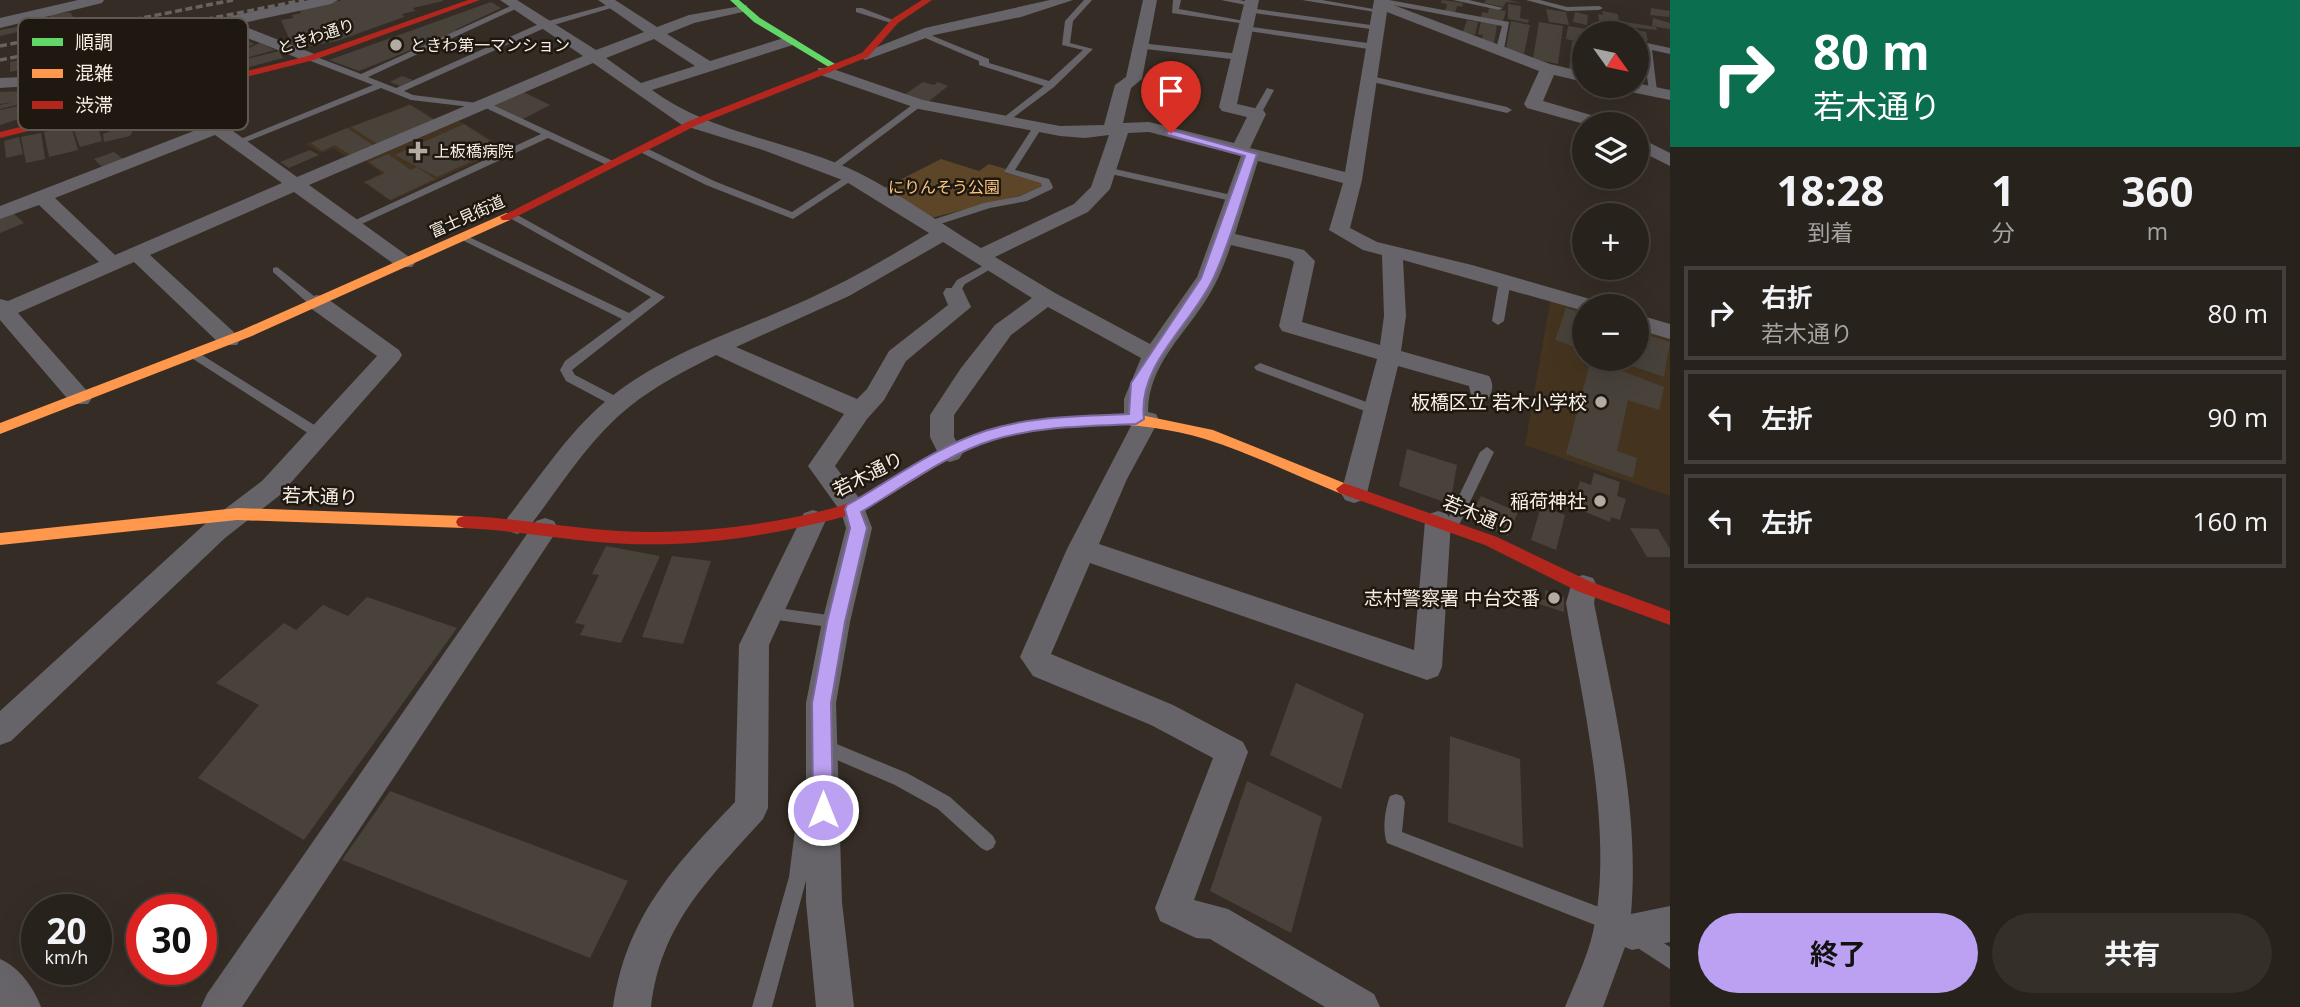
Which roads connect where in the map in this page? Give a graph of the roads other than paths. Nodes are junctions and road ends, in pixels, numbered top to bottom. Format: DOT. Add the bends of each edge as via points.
graph roads {
  1 [pos="97,0"];
  2 [pos="331,0"];
  3 [pos="475,0"];
  4 [pos="1066,0"];
  5 [pos="1088,0"];
  6 [pos="1150,0"];
  7 [pos="1177,0"];
  8 [pos="1225,0"];
  9 [pos="1306,0"];
  10 [pos="1457,0"];
  11 [pos="1530,0"];
  12 [pos="919,1"];
  13 [pos="512,3"];
  14 [pos="610,3"];
  15 [pos="738,4"];
  16 [pos="1381,4"];
  17 [pos="1499,8"];
  18 [pos="1599,8"];
  19 [pos="859,10"];
  20 [pos="1248,13"];
  21 [pos="21,18"];
  22 [pos="246,18"];
  23 [pos="18,19"];
  24 [pos="894,22"];
  25 [pos="0,23"];
  26 [pos="544,25"];
  27 [pos="1378,29"];
  28 [pos="248,33"];
  29 [pos="659,33"];
  30 [pos="920,34"];
  31 [pos="790,41"];
  32 [pos="1140,46"];
  33 [pos="1375,47"];
  34 [pos="1500,49"];
  35 [pos="1670,51"];
  36 [pos="865,55"];
  37 [pos="594,56"];
  38 [pos="1240,57"];
  39 [pos="311,58"];
  40 [pos="705,65"];
  41 [pos="829,69"];
  42 [pos="1548,69"];
  43 [pos="1572,74"];
  44 [pos="248,75"];
  45 [pos="362,77"];
  46 [pos="1371,79"];
  47 [pos="18,80"];
  48 [pos="0,83"];
  49 [pos="382,85"];
  50 [pos="1051,85"];
  51 [pos="639,89"];
  52 [pos="1270,90"];
  53 [pos="397,91"];
  54 [pos="1662,93"];
  55 [pos="919,104"];
  56 [pos="477,107"];
  57 [pos="1507,110"];
  58 [pos="1257,114"];
  59 [pos="1572,115"];
  60 [pos="1006,120"];
  61 [pos="693,123"];
  62 [pos="1038,126"];
  63 [pos="1116,129"];
  64 [pos="21,130"];
  65 [pos="211,130"];
  66 [pos="219,130"];
  67 [pos="548,134"];
  68 [pos="0,135"];
  69 [pos="238,142"];
  70 [pos="1649,148"];
  71 [pos="641,149"];
  72 [pos="1245,152"];
  73 [pos="1670,160"];
  74 [pos="612,164"];
  75 [pos="833,168"];
  76 [pos="1106,170"];
  77 [pos="852,177"];
  78 [pos="1353,180"];
  79 [pos="297,185"];
  80 [pos="42,197"];
  81 [pos="1236,199"];
  82 [pos="0,212"];
  83 [pos="512,215"];
  84 [pos="353,225"];
  85 [pos="937,228"];
  86 [pos="1222,237"];
  87 [pos="463,238"];
  88 [pos="1392,252"];
  89 [pos="137,254"];
  90 [pos="986,260"];
  91 [pos="405,263"];
  92 [pos="113,264"];
  93 [pos="277,270"];
  94 [pos="1505,280"];
  95 [pos="954,293"];
  96 [pos="1047,298"];
  97 [pos="1572,301"];
  98 [pos="316,302"];
  99 [pos="2,310"];
  100 [pos="629,318"];
  101 [pos="1498,321"];
  102 [pos="1649,325"];
  103 [pos="1670,332"];
  104 [pos="229,340"];
  105 [pos="715,346"];
  106 [pos="194,354"];
  107 [pos="1155,356"];
  108 [pos="1389,356"];
  109 [pos="1260,367"];
  110 [pos="1479,393"];
  111 [pos="80,398"];
  112 [pos="618,403"];
  113 [pos="1375,411"];
  114 [pos="858,413"];
  115 [pos="1142,420"];
  116 [pos="0,429"];
  117 [pos="319,434"];
  118 [pos="1488,452"];
  119 [pos="950,453"];
  120 [pos="1354,493"];
  121 [pos="853,509"];
  122 [pos="237,514"];
  123 [pos="813,520"];
  124 [pos="1445,523"];
  125 [pos="531,526"];
  126 [pos="0,539"];
  127 [pos="1081,549"];
  128 [pos="1583,586"];
  129 [pos="769,613"];
  130 [pos="1670,618"];
  131 [pos="836,622"];
  132 [pos="0,731"];
  133 [pos="823,760"];
  134 [pos="1396,802"];
  135 [pos="987,842"];
  136 [pos="1670,924"];
  137 [pos="1623,927"];
  138 [pos="1670,960"];
  139 [pos="0,978"];
  140 [pos="22,1007"];
  141 [pos="220,1007"];
  142 [pos="632,1007"];
  143 [pos="762,1007"];
  144 [pos="835,1007"];
  145 [pos="1361,1007"];
  146 [pos="1584,1007"];
  1 -- 21 [label="street"];
  2 -- 22 [label="street"];
  3 -- 39 [label="street, ときわ通り"];
  4 -- 30 [label="street"];
  5 -- 50 [label="lane" via="1069,21 1066,45 1089,49"];
  6 -- 32 [label="street"];
  7 -- 20 [label="lane" via="1175,11"];
  8 -- 20 [label="lane"];
  9 -- 16 [label="lane"];
  10 -- 17 [label="lane"];
  11 -- 18 [label="lane" via="1567,9"];
  12 -- 24 [label="street, 富士見街道"];
  13 -- 26 [label="street"];
  13 -- 45 [label="lane"];
  14 -- 26 [label="lane"];
  14 -- 29 [label="street"];
  15 -- 29 [label="street"];
  15 -- 31 [label="street"];
  16 -- 27 [label="street"];
  16 -- 34 [label="street"];
  16 -- 34 [label="lane" via="1506,24"];
  19 -- 24 [label="lane"];
  20 -- 27 [label="lane"];
  20 -- 33 [label="lane"];
  20 -- 38 [label="street"];
  23 -- 25 [label="street"];
  24 -- 36 [label="street, 富士見街道"];
  26 -- 37 [label="street"];
  26 -- 53 [label="lane"];
  27 -- 33 [label="street"];
  28 -- 39 [label="street"];
  29 -- 37 [label="street"];
  29 -- 40 [label="street"];
  30 -- 36 [label="street"];
  30 -- 50 [label="lane" via="986,61 982,63"];
  31 -- 40 [label="street"];
  31 -- 41 [label="street"];
  32 -- 38 [label="lane"];
  32 -- 63 [label="street" via="1134,79 1123,85"];
  33 -- 46 [label="street"];
  34 -- 42 [label="street"];
  35 -- 54 [label="lane" via="1647,46"];
  36 -- 41 [label="street, 富士見街道"];
  37 -- 51 [label="street"];
  37 -- 56 [label="street"];
  38 -- 58 [label="street" via="1228,107"];
  39 -- 44 [label="street, ときわ通り"];
  39 -- 45 [label="lane"];
  40 -- 51 [label="street"];
  41 -- 55 [label="street"];
  41 -- 61 [label="street, 富士見街道"];
  42 -- 43 [label="street"];
  42 -- 59 [label="street" via="1533,104"];
  45 -- 49 [label="lane"];
  46 -- 57 [label="lane"];
  46 -- 78 [label="street"];
  47 -- 48 [label="street"];
  49 -- 53 [label="lane"];
  49 -- 69 [label="lane"];
  50 -- 60 [label="lane"];
  51 -- 61 [label="street"];
  52 -- 58 [label="lane"];
  53 -- 56 [label="lane"];
  55 -- 60 [label="street"];
  55 -- 75 [label="lane"];
  56 -- 67 [label="lane" via="490,107"];
  56 -- 79 [label="street"];
  58 -- 72 [label="street"];
  60 -- 62 [label="street"];
  61 -- 71 [label="street, 富士見街道"];
  61 -- 75 [label="street"];
  62 -- 63 [label="street" via="1085,133"];
  62 -- 85 [label="lane" via="1010,172 1045,181 1048,187 1023,199 988,205"];
  63 -- 72 [label="street" via="1149,127"];
  63 -- 76 [label="street"];
  64 -- 68 [label="street, ときわ通り"];
  65 -- 80 [label="street"];
  66 -- 69 [label="street"];
  67 -- 74 [label="lane"];
  67 -- 84 [label="lane"];
  69 -- 79 [label="street"];
  70 -- 73 [label="street"];
  71 -- 74 [label="street, 富士見街道"];
  71 -- 77 [label="lane" via="793,216"];
  72 -- 78 [label="street"];
  72 -- 81 [label="street"];
  74 -- 83 [label="street, 富士見街道"];
  75 -- 77 [label="street"];
  76 -- 81 [label="lane"];
  76 -- 90 [label="street" via="1100,189 1081,208"];
  77 -- 85 [label="street"];
  78 -- 88 [label="street" via="1339,230 1351,239"];
  79 -- 84 [label="street"];
  79 -- 89 [label="street"];
  80 -- 82 [label="street"];
  80 -- 92 [label="street"];
  81 -- 86 [label="street"];
  83 -- 87 [label="street, 富士見街道"];
  83 -- 100 [label="lane" via="659,296"];
  84 -- 91 [label="street"];
  85 -- 90 [label="street"];
  85 -- 105 [label="street" via="853,287"];
  86 -- 107 [label="street" via="1197,298"];
  86 -- 108 [label="street" via="1297,254 1305,261 1290,326"];
  87 -- 91 [label="street, 富士見街道"];
  87 -- 100 [label="lane"];
  88 -- 94 [label="street"];
  88 -- 108 [label="street" via="1395,316"];
  89 -- 92 [label="street"];
  89 -- 104 [label="street"];
  90 -- 95 [label="lane"];
  90 -- 96 [label="street"];
  91 -- 98 [label="street, 富士見街道"];
  92 -- 99 [label="street"];
  93 -- 98 [label="lane"];
  94 -- 97 [label="street"];
  94 -- 101 [label="lane"];
  95 -- 114 [label="street" via="960,307 897,356 876,394"];
  96 -- 107 [label="street"];
  96 -- 119 [label="street" via="1003,330 942,415 942,438"];
  98 -- 104 [label="street, 富士見街道"];
  98 -- 117 [label="street" via="391,355"];
  99 -- 111 [label="street"];
  100 -- 112 [label="lane" via="566,370 570,378"];
  102 -- 103 [label="street"];
  104 -- 106 [label="street, 富士見街道"];
  105 -- 112 [label="street"];
  105 -- 114 [label="street"];
  106 -- 111 [label="street, 富士見街道"];
  106 -- 117 [label="lane"];
  107 -- 115 [label="street" via="1138,383 1135,405"];
  108 -- 110 [label="street" via="1481,382"];
  108 -- 113 [label="street"];
  109 -- 113 [label="lane"];
  111 -- 116 [label="street, 富士見街道"];
  112 -- 125 [label="street" via="591,432"];
  113 -- 120 [label="street"];
  114 -- 121 [label="street" via="821,466"];
  115 -- 119 [label="street, 若木通り" via="1029,425 988,435"];
  115 -- 120 [label="street, 若木通り" via="1209,434"];
  115 -- 127 [label="street"];
  117 -- 122 [label="street" via="271,488"];
  118 -- 124 [label="lane"];
  119 -- 121 [label="street, 若木通り"];
  120 -- 124 [label="street, 若木通り"];
  121 -- 123 [label="street, 若木通り"];
  121 -- 131 [label="street" via="859,528"];
  122 -- 125 [label="street, 若木通り"];
  122 -- 126 [label="street, 若木通り"];
  122 -- 132 [label="street"];
  123 -- 125 [label="street, 若木通り" via="701,536 600,536"];
  123 -- 129 [label="street"];
  124 -- 127 [label="street" via="1427,667"];
  124 -- 128 [label="street, 若木通り"];
  125 -- 141 [label="street"];
  127 -- 145 [label="street" via="1035,657 1044,667 1162,715 1232,752 1172,908 1196,920 1215,922"];
  128 -- 130 [label="street, 若木通り"];
  128 -- 137 [label="street" via="1580,603 1602,730"];
  129 -- 131 [label="lane"];
  129 -- 142 [label="street" via="754,645 751,808 675,893 645,941"];
  131 -- 133 [label="street" via="821,703"];
  133 -- 135 [label="lane" via="901,779 944,803"];
  133 -- 143 [label="lane" via="809,790 799,877"];
  133 -- 144 [label="street" via="824,902"];
  134 -- 137 [label="lane" via="1393,837"];
  136 -- 137 [label="street"];
  137 -- 138 [label="lane"];
  137 -- 146 [label="street"];
  139 -- 140 [label="street"];
}
